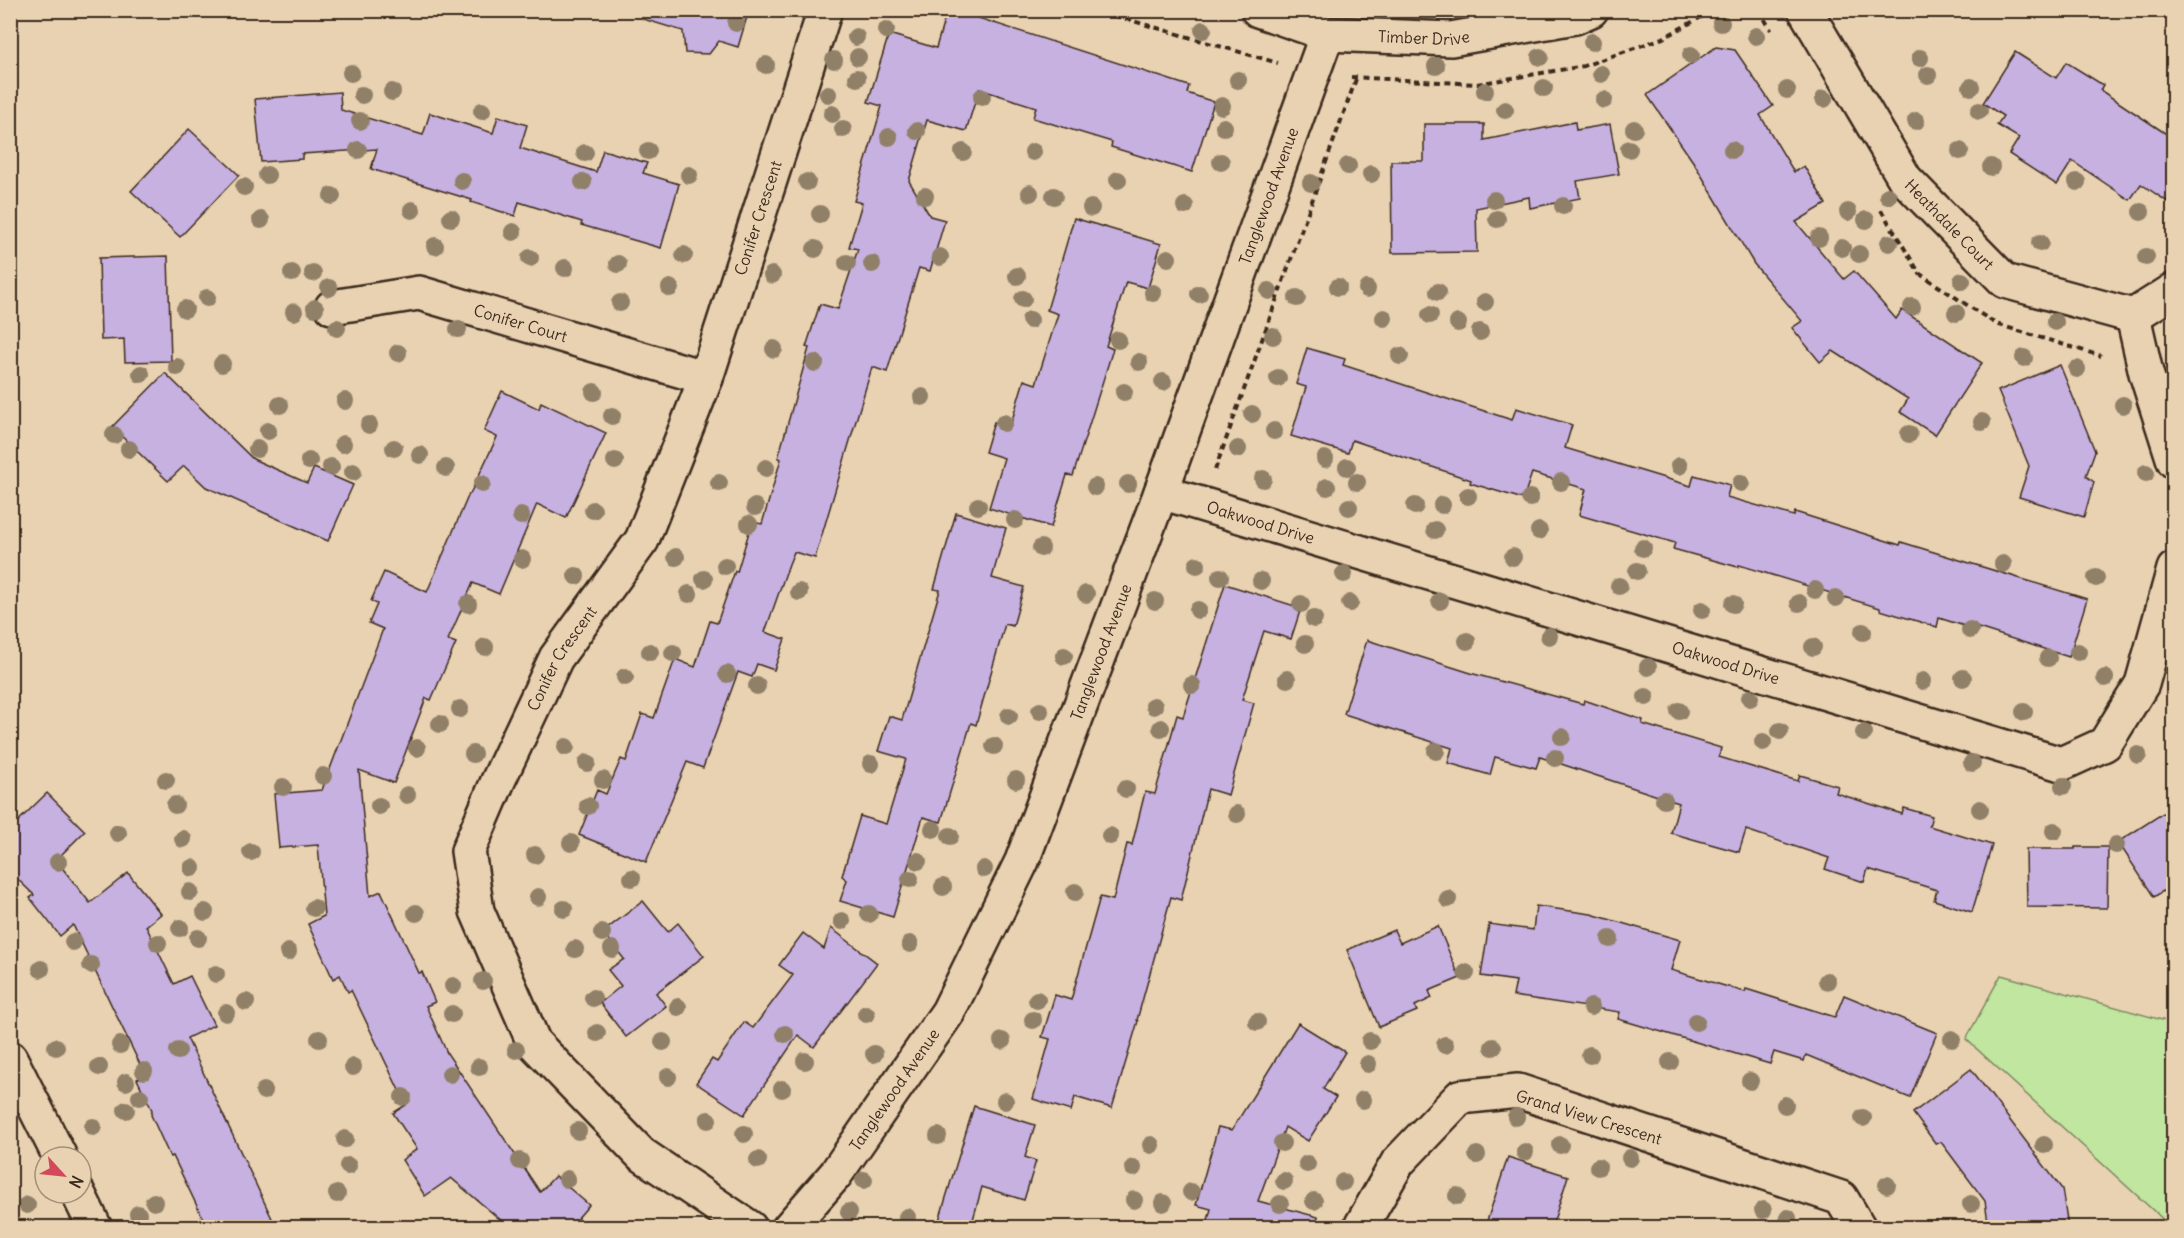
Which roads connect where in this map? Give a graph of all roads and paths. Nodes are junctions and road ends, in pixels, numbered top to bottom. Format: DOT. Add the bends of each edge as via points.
graph roads {
  1 [pos="825,10"];
  2 [pos="1258,10"];
  3 [pos="1591,10"];
  4 [pos="1805,10"];
  5 [pos="1327,34"];
  6 [pos="1356,79"];
  7 [pos="2174,290"];
  8 [pos="332,307"];
  9 [pos="2133,316"];
  10 [pos="706,378"];
  11 [pos="2174,461"];
  12 [pos="1214,473"];
  13 [pos="1161,492"];
  14 [pos="2174,569"];
  15 [pos="10,1058"];
  16 [pos="54,1145"];
  17 [pos="84,1205"];
  18 [pos="94,1227"];
  19 [pos="750,1227"];
  20 [pos="789,1227"];
  21 [pos="1360,1227"];
  22 [pos="1859,1227"];
  1 -- 10 [label="street, Conifer Crescent"];
  2 -- 5 [label="street, Timber Drive"];
  3 -- 5 [label="street, Timber Drive" via="1575,17 1451,39"];
  4 -- 9 [label="street, Heathdale Court" via="1905,179 2005,281"];
  5 -- 13 [label="street, Tanglewood Avenue"];
  6 -- 12 [label="path"];
  7 -- 9 [label="street"];
  8 -- 10 [label="street, Conifer Court" via="419,293"];
  9 -- 11 [label="street"];
  10 -- 19 [label="street, Conifer Crescent" via="642,540 556,658 468,851 477,911 534,1043 641,1154"];
  13 -- 14 [label="street, Oakwood Drive" via="2061,764 2105,744 2142,684"];
  13 -- 20 [label="street, Tanglewood Avenue" via="1022,861 948,1012 835,1175"];
  15 -- 16 [label="street"];
  17 -- 18 [label="street"];
  21 -- 22 [label="street, Grand View Crescent" via="1398,1162 1460,1097 1518,1091 1841,1198"];
}
